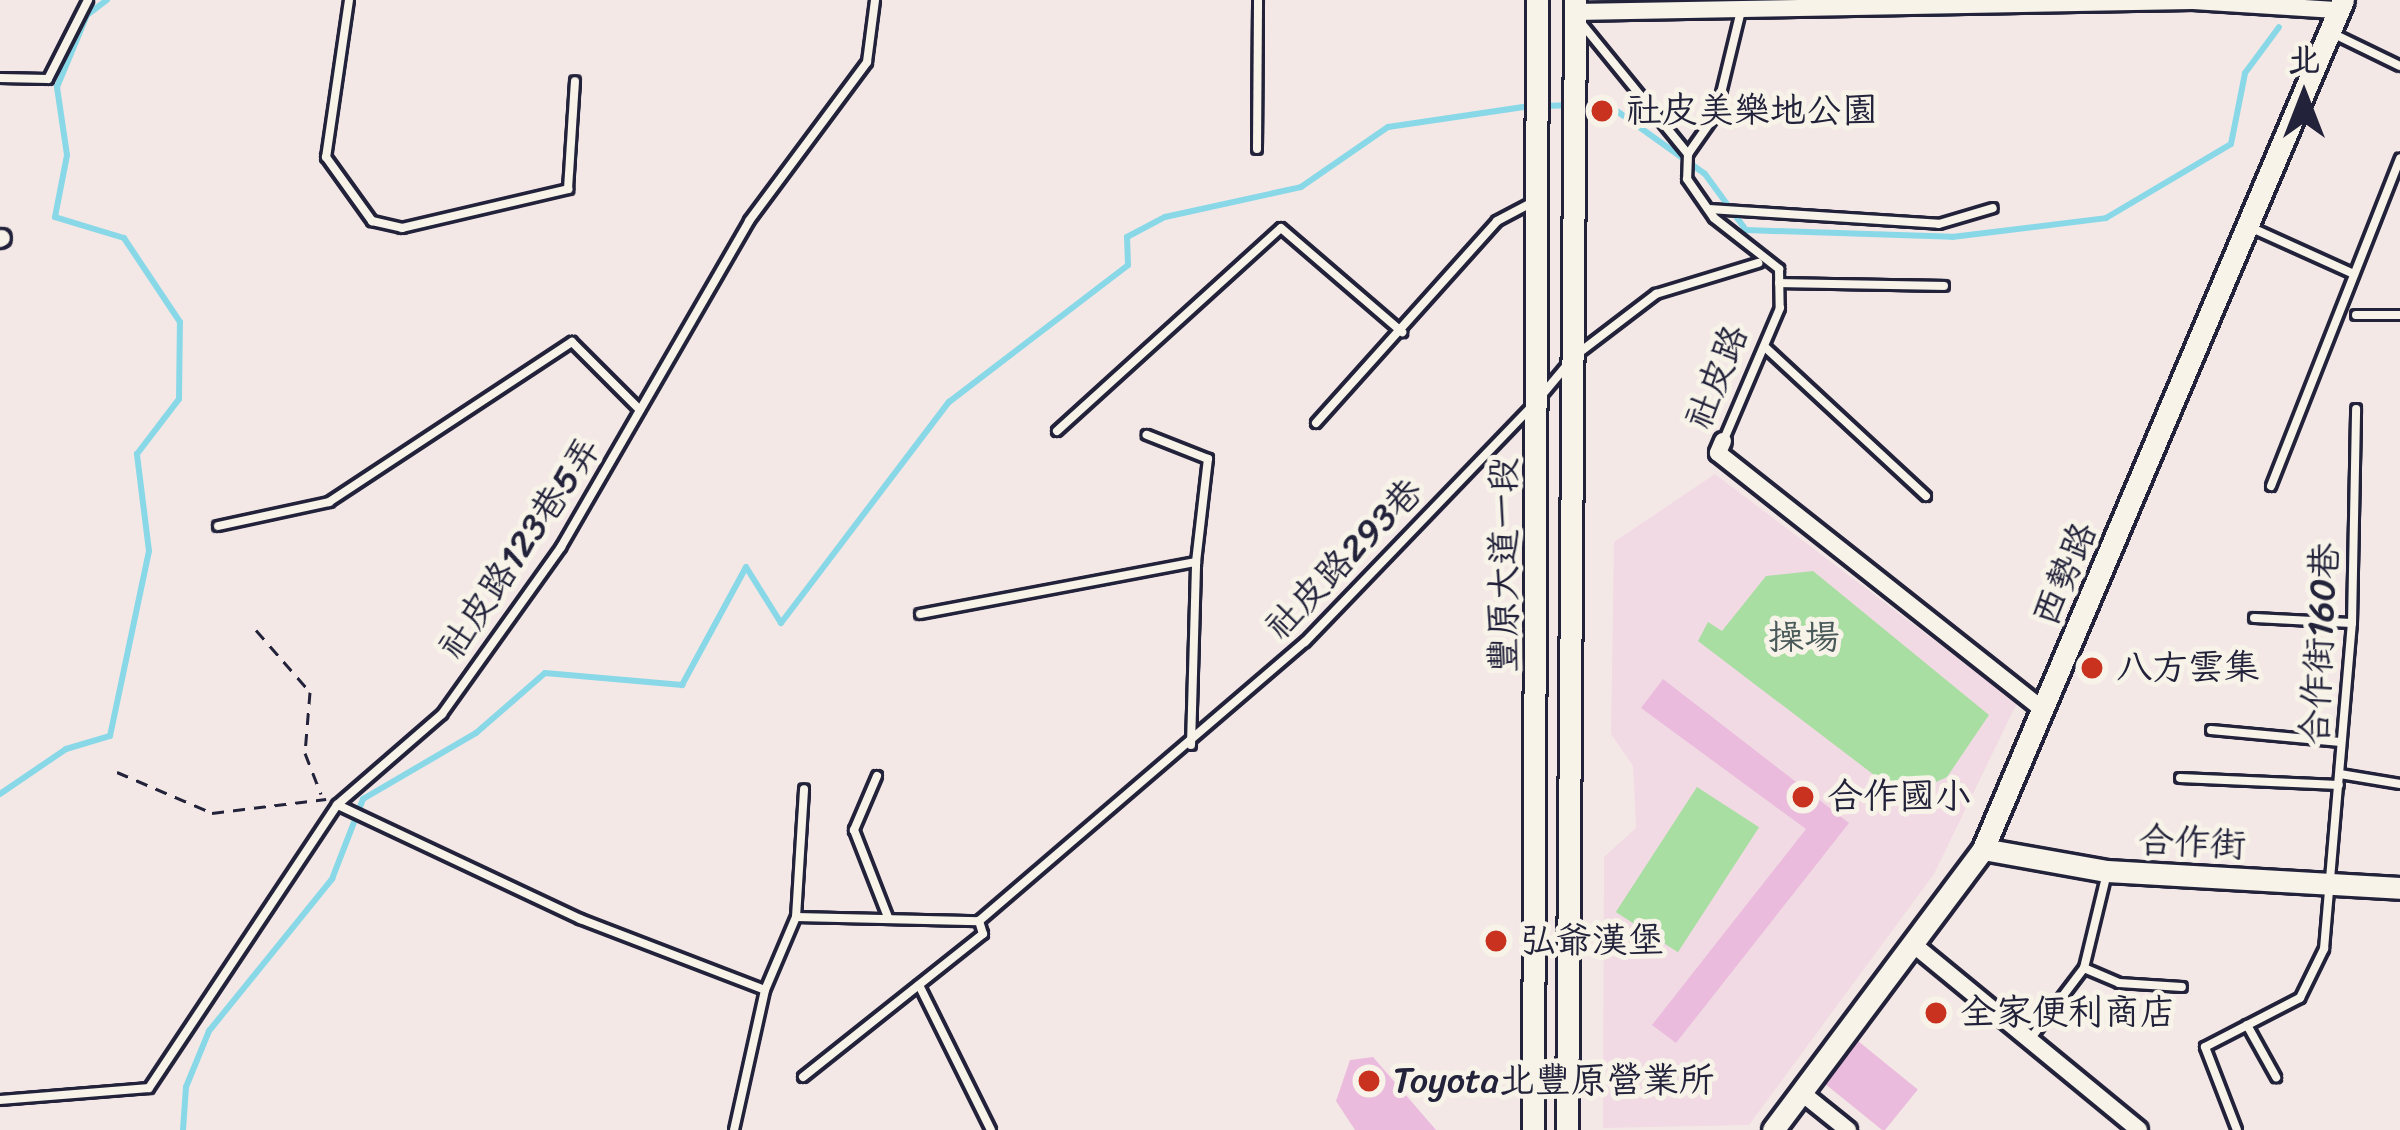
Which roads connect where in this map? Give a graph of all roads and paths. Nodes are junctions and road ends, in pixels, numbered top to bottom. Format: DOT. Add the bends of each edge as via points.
graph roads {
  1 [pos="88,0"];
  2 [pos="349,0"];
  3 [pos="875,0"];
  4 [pos="1258,0"];
  5 [pos="1537,0"];
  6 [pos="1571,4"];
  7 [pos="1748,4"];
  8 [pos="1908,7"];
  9 [pos="2336,14"];
  10 [pos="2400,66"];
  11 [pos="0,77"];
  12 [pos="575,81"];
  13 [pos="1257,149"];
  14 [pos="1688,154"];
  15 [pos="2400,158"];
  16 [pos="1534,201"];
  17 [pos="1993,208"];
  18 [pos="1708,209"];
  19 [pos="2246,225"];
  20 [pos="1758,263"];
  21 [pos="2354,274"];
  22 [pos="1779,284"];
  23 [pos="1944,286"];
  24 [pos="2356,315"];
  25 [pos="2400,315"];
  26 [pos="1402,332"];
  27 [pos="1766,348"];
  28 [pos="1573,358"];
  29 [pos="1538,401"];
  30 [pos="2356,409"];
  31 [pos="640,410"];
  32 [pos="1316,423"];
  33 [pos="1058,431"];
  34 [pos="1147,435"];
  35 [pos="1724,441"];
  36 [pos="2271,486"];
  37 [pos="1926,496"];
  38 [pos="218,526"];
  39 [pos="1196,562"];
  40 [pos="920,614"];
  41 [pos="2254,618"];
  42 [pos="2352,623"];
  43 [pos="256,630"];
  44 [pos="2044,710"];
  45 [pos="2212,730"];
  46 [pos="2340,742"];
  47 [pos="1191,745"];
  48 [pos="117,772"];
  49 [pos="877,776"];
  50 [pos="2180,778"];
  51 [pos="2340,779"];
  52 [pos="2400,784"];
  53 [pos="804,789"];
  54 [pos="321,796"];
  55 [pos="337,805"];
  56 [pos="1983,849"];
  57 [pos="2107,871"];
  58 [pos="2331,883"];
  59 [pos="2400,888"];
  60 [pos="796,917"];
  61 [pos="888,917"];
  62 [pos="979,921"];
  63 [pos="1914,945"];
  64 [pos="2084,968"];
  65 [pos="919,985"];
  66 [pos="2182,987"];
  67 [pos="765,990"];
  68 [pos="2247,1025"];
  69 [pos="2030,1040"];
  70 [pos="803,1077"];
  71 [pos="2276,1077"];
  72 [pos="1802,1093"];
  73 [pos="0,1100"];
  74 [pos="734,1130"];
  75 [pos="991,1130"];
  76 [pos="1533,1130"];
  77 [pos="1567,1130"];
  78 [pos="1773,1130"];
  79 [pos="1848,1130"];
  80 [pos="2139,1130"];
  81 [pos="2237,1130"];
  1 -- 11 [label="lane" via="47,79"];
  2 -- 12 [label="lane" via="326,157 372,220 402,228 568,189"];
  3 -- 31 [label="lane, 社皮路123巷5弄" via="867,62 749,221"];
  4 -- 13 [label="lane"];
  5 -- 16 [label="street, 豐原大道一段"];
  6 -- 7 [label="street"];
  6 -- 14 [label="lane"];
  6 -- 28 [label="street, 豐原大道一段"];
  7 -- 8 [label="street"];
  7 -- 14 [label="lane" via="1717,114"];
  8 -- 9 [label="street" via="2193,1"];
  9 -- 10 [label="lane"];
  9 -- 19 [label="street, 西勢路"];
  14 -- 18 [label="lane" via="1687,179"];
  15 -- 21 [label="lane"];
  16 -- 26 [label="lane" via="1497,220"];
  16 -- 29 [label="street, 豐原大道一段"];
  17 -- 18 [label="lane" via="1939,224"];
  18 -- 20 [label="lane"];
  19 -- 21 [label="lane"];
  19 -- 44 [label="street, 西勢路"];
  20 -- 22 [label="lane" via="1779,269"];
  20 -- 28 [label="lane, 社皮路293巷" via="1656,294"];
  21 -- 36 [label="lane"];
  22 -- 23 [label="lane"];
  22 -- 27 [label="lane, 社皮路"];
  24 -- 25 [label="lane"];
  26 -- 32 [label="lane"];
  26 -- 33 [label="lane" via="1281,228"];
  27 -- 35 [label="lane, 社皮路"];
  27 -- 37 [label="lane"];
  28 -- 29 [label="lane, 社皮路293巷"];
  28 -- 77 [label="street, 豐原大道一段"];
  29 -- 47 [label="lane, 社皮路293巷"];
  29 -- 76 [label="street, 豐原大道一段"];
  30 -- 42 [label="lane, 合作街160巷"];
  31 -- 38 [label="lane" via="572,342 329,502"];
  31 -- 55 [label="lane, 社皮路123巷5弄" via="561,548 442,714"];
  34 -- 39 [label="lane" via="1208,459"];
  35 -- 44 [label="street, 社皮路" via="1718,453"];
  39 -- 40 [label="lane"];
  39 -- 47 [label="lane"];
  41 -- 42 [label="lane"];
  42 -- 46 [label="lane, 合作街160巷"];
  43 -- 54 [label="path" via="310,692 304,753"];
  44 -- 56 [label="street, 西勢路"];
  45 -- 46 [label="lane"];
  46 -- 51 [label="lane, 合作街160巷"];
  47 -- 62 [label="lane, 社皮路293巷"];
  48 -- 54 [label="path" via="212,813"];
  49 -- 61 [label="lane" via="854,830"];
  50 -- 51 [label="lane"];
  51 -- 52 [label="lane"];
  51 -- 58 [label="lane, 合作街160巷"];
  53 -- 60 [label="lane"];
  54 -- 55 [label="path"];
  55 -- 67 [label="lane" via="580,920"];
  55 -- 73 [label="lane, 社皮路123巷5弄" via="149,1088"];
  56 -- 57 [label="street, 合作街"];
  56 -- 63 [label="street, 西勢路"];
  57 -- 58 [label="street, 合作街"];
  57 -- 64 [label="lane"];
  58 -- 59 [label="street, 合作街"];
  58 -- 68 [label="lane, 合作街160巷" via="2324,949 2300,998"];
  60 -- 61 [label="lane"];
  60 -- 67 [label="lane"];
  61 -- 62 [label="lane"];
  62 -- 65 [label="lane, 社皮路293巷" via="983,934"];
  63 -- 69 [label="street"];
  63 -- 72 [label="street, 西勢路"];
  64 -- 66 [label="lane"];
  64 -- 69 [label="lane"];
  65 -- 70 [label="lane, 社皮路293巷"];
  65 -- 75 [label="lane"];
  67 -- 74 [label="lane"];
  68 -- 71 [label="lane"];
  68 -- 81 [label="lane, 合作街160巷" via="2205,1047"];
  69 -- 80 [label="street"];
  72 -- 78 [label="street, 西勢路"];
  72 -- 79 [label="street"];
}
